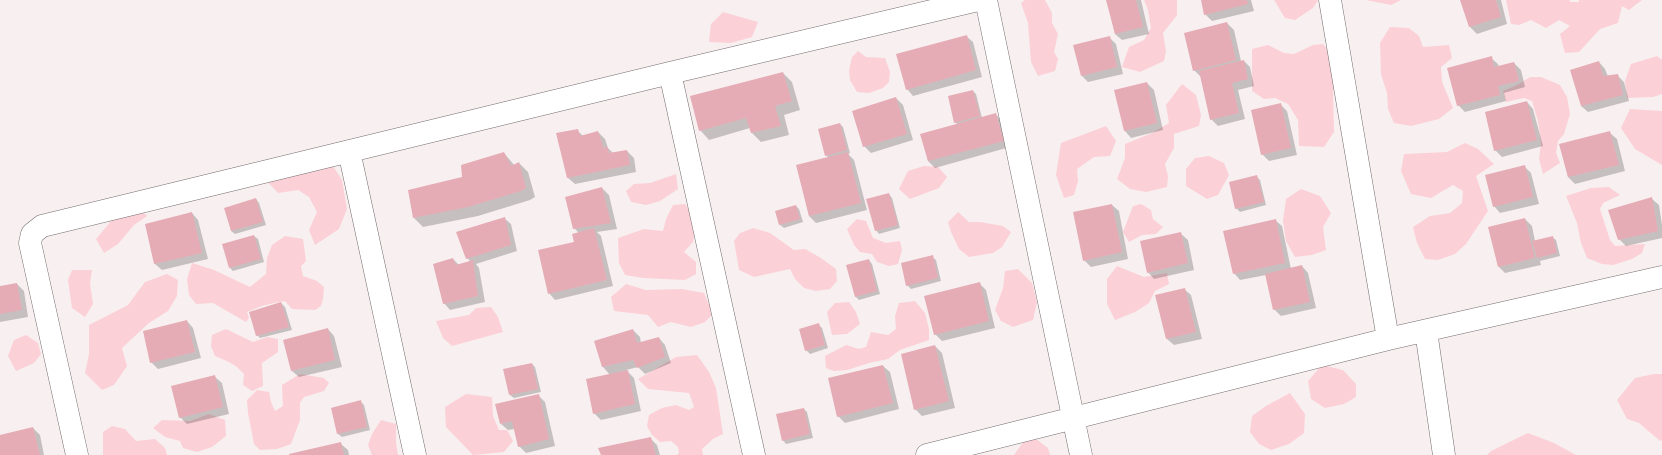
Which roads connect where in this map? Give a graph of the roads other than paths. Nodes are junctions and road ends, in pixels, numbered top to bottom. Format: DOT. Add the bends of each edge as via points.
graph roads {
  1 [pos="978,0"];
  2 [pos="986,0"];
  3 [pos="1330,0"];
  4 [pos="670,73"];
  5 [pos="349,151"];
  6 [pos="1662,276"];
  7 [pos="1426,331"];
  8 [pos="1388,339"];
  9 [pos="1074,418"];
  10 [pos="77,455"];
  11 [pos="415,455"];
  12 [pos="754,455"];
  13 [pos="927,455"];
  14 [pos="1081,455"];
  15 [pos="1444,455"];
  1 -- 4 [label="street"];
  2 -- 9 [label="street"];
  3 -- 8 [label="street"];
  4 -- 5 [label="street"];
  4 -- 12 [label="street"];
  5 -- 10 [label="street" via="42,226 32,234 30,243"];
  5 -- 11 [label="street"];
  6 -- 7 [label="street"];
  7 -- 8 [label="street"];
  7 -- 15 [label="street"];
  8 -- 9 [label="street"];
  9 -- 13 [label="street"];
  9 -- 14 [label="street"];
}
